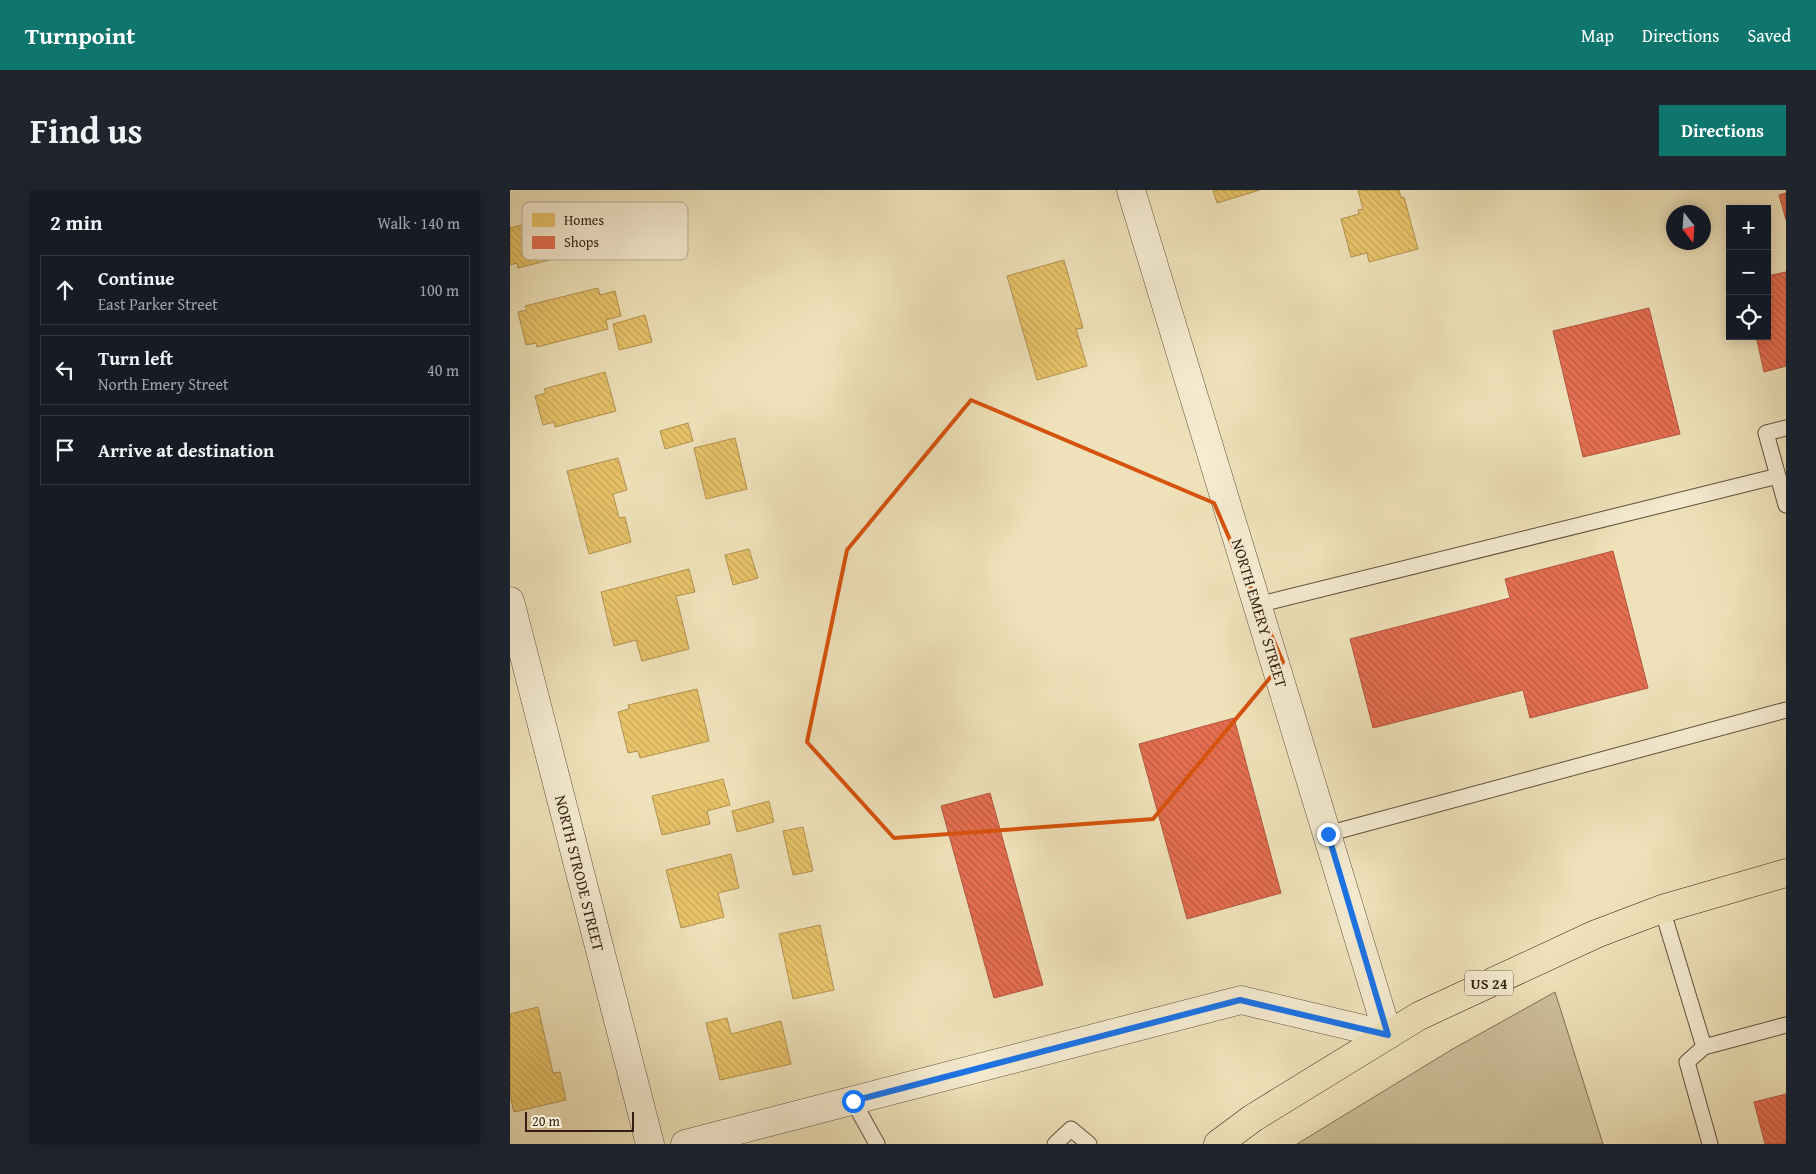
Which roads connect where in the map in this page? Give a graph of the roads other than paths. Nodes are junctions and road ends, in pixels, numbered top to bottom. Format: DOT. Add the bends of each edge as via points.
graph roads {
  1 [pos="1131,190"];
  2 [pos="1786,428"];
  3 [pos="1778,476"];
  4 [pos="1786,504"];
  5 [pos="510,601"];
  6 [pos="1257,605"];
  7 [pos="1786,710"];
  8 [pos="1328,834"];
  9 [pos="1786,873"];
  10 [pos="1662,909"];
  11 [pos="1786,1025"];
  12 [pos="1388,1035"];
  13 [pos="1704,1047"];
  14 [pos="853,1101"];
  15 [pos="701,1142"];
  16 [pos="872,1143"];
  17 [pos="650,1144"];
  18 [pos="1054,1144"];
  19 [pos="1089,1144"];
  20 [pos="1218,1144"];
  21 [pos="1710,1144"];
  1 -- 6 [label="street, NORTH EMERY STREET"];
  2 -- 3 [label="lane" via="1766,433"];
  3 -- 4 [label="lane"];
  3 -- 6 [label="lane"];
  5 -- 17 [label="street, NORTH STRODE STREET"];
  6 -- 8 [label="street, NORTH EMERY STREET"];
  7 -- 8 [label="lane"];
  8 -- 12 [label="street, NORTH EMERY STREET"];
  9 -- 10 [label="main road, US 24"];
  10 -- 12 [label="main road, US 24" via="1596,934 1419,1016"];
  10 -- 13 [label="lane"];
  11 -- 13 [label="lane"];
  12 -- 14 [label="street" via="1240,1000"];
  12 -- 20 [label="main road, US 24" via="1253,1118"];
  13 -- 21 [label="lane" via="1687,1062"];
  14 -- 15 [label="street"];
  14 -- 16 [label="lane"];
  18 -- 19 [label="lane" via="1072,1129"];
}
